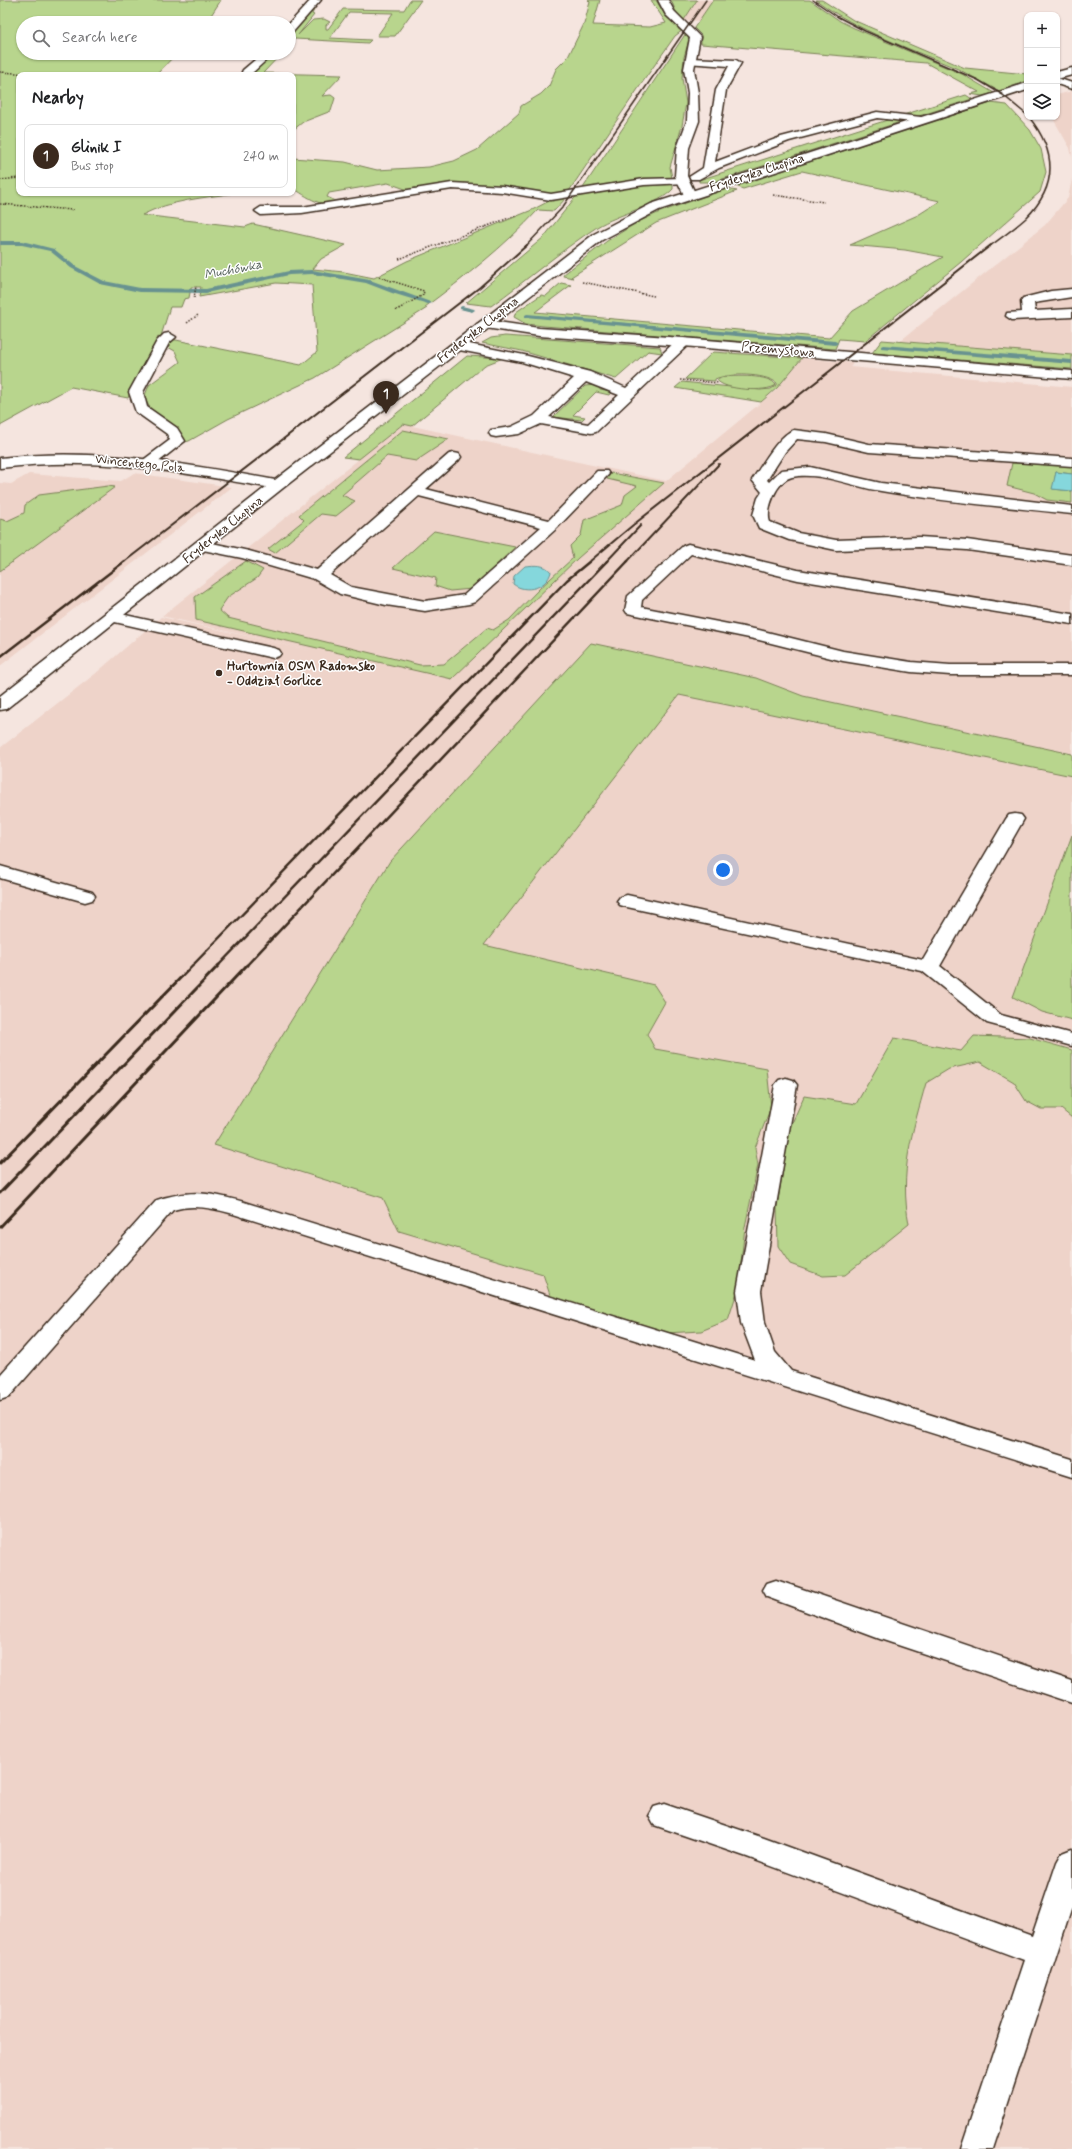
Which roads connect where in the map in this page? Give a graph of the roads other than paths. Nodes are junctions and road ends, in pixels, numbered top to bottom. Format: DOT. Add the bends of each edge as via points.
graph roads {
  1 [pos="316,0"];
  2 [pos="663,0"];
  3 [pos="296,22"];
  4 [pos="261,60"];
  5 [pos="690,61"];
  6 [pos="1072,71"];
  7 [pos="247,72"];
  8 [pos="1060,75"];
  9 [pos="1060,82"];
  10 [pos="1072,86"];
  11 [pos="1024,87"];
  12 [pos="921,120"];
  13 [pos="708,170"];
  14 [pos="695,177"];
  15 [pos="683,181"];
  16 [pos="690,195"];
  17 [pos="261,211"];
  18 [pos="1072,293"];
  19 [pos="1072,313"];
  20 [pos="1029,315"];
  21 [pos="1012,316"];
  22 [pos="484,324"];
  23 [pos="169,337"];
  24 [pos="683,342"];
  25 [pos="459,346"];
  26 [pos="1072,374"];
  27 [pos="585,376"];
  28 [pos="628,394"];
  29 [pos="539,419"];
  30 [pos="496,432"];
  31 [pos="454,457"];
  32 [pos="2,461"];
  33 [pos="1072,462"];
  34 [pos="147,464"];
  35 [pos="602,474"];
  36 [pos="278,485"];
  37 [pos="416,491"];
  38 [pos="769,491"];
  39 [pos="1072,510"];
  40 [pos="552,525"];
  41 [pos="203,546"];
  42 [pos="1072,560"];
  43 [pos="320,576"];
  44 [pos="112,617"];
  45 [pos="1072,619"];
  46 [pos="273,653"];
  47 [pos="1072,670"];
  48 [pos="0,706"];
  49 [pos="1014,819"];
  50 [pos="0,872"];
  51 [pos="85,896"];
  52 [pos="627,902"];
  53 [pos="929,967"];
  54 [pos="1072,1040"];
  55 [pos="786,1085"];
  56 [pos="782,1377"];
  57 [pos="0,1391"];
  58 [pos="1072,1468"];
  59 [pos="776,1590"];
  60 [pos="1072,1692"];
  61 [pos="664,1816"];
  62 [pos="1072,1862"];
  63 [pos="1042,1953"];
  64 [pos="977,2149"];
  1 -- 3 [label="street"];
  2 -- 5 [label="street" via="670,13 695,37"];
  4 -- 7 [label="street"];
  5 -- 13 [label="lane" via="736,63 721,90"];
  5 -- 15 [label="street" via="693,121 683,148"];
  6 -- 8 [label="street"];
  9 -- 10 [label="lane"];
  11 -- 12 [label="street, Fryderyka Chopina"];
  12 -- 13 [label="lane" via="877,115 785,139"];
  12 -- 16 [label="street, Fryderyka Chopina"];
  13 -- 14 [label="lane"];
  15 -- 16 [label="street"];
  15 -- 17 [label="lane" via="624,184 557,196 452,186 302,210"];
  16 -- 22 [label="street, Fryderyka Chopina" via="655,207 598,237"];
  18 -- 20 [label="lane" via="1028,301"];
  19 -- 20 [label="lane"];
  20 -- 21 [label="lane"];
  22 -- 24 [label="street, Przemysłowa" via="539,332"];
  22 -- 25 [label="street, Fryderyka Chopina"];
  23 -- 34 [label="lane" via="164,341 136,392 141,409 172,431 178,441"];
  24 -- 26 [label="street, Przemysłowa"];
  24 -- 28 [label="lane"];
  25 -- 27 [label="lane" via="526,358"];
  25 -- 36 [label="street, Fryderyka Chopina"];
  27 -- 28 [label="lane"];
  27 -- 29 [label="lane"];
  28 -- 29 [label="lane" via="591,429"];
  29 -- 30 [label="lane" via="514,430"];
  31 -- 37 [label="lane"];
  32 -- 34 [label="street, Wincentego Pola" via="77,459"];
  33 -- 38 [label="lane" via="869,448 794,434 780,449 759,480"];
  34 -- 36 [label="street, Wincentego Pola"];
  35 -- 40 [label="lane"];
  36 -- 41 [label="street, Fryderyka Chopina"];
  37 -- 40 [label="lane"];
  37 -- 43 [label="lane"];
  38 -- 39 [label="lane" via="786,473 810,471 881,487"];
  38 -- 42 [label="lane" via="760,515 764,524 794,537 836,544 919,542 967,545"];
  40 -- 43 [label="lane" via="469,599 425,606 386,600 346,591"];
  41 -- 43 [label="lane" via="244,554"];
  41 -- 44 [label="street, Fryderyka Chopina"];
  44 -- 46 [label="lane"];
  44 -- 48 [label="street, Fryderyka Chopina"];
  45 -- 47 [label="lane" via="798,575 688,550 634,599 633,610 759,635 843,656 911,667 950,670"];
  49 -- 53 [label="lane"];
  50 -- 51 [label="lane"];
  52 -- 53 [label="lane"];
  53 -- 54 [label="lane" via="994,1019"];
  55 -- 56 [label="lane" via="749,1291 753,1323 764,1355"];
  56 -- 57 [label="lane" via="236,1207 201,1198 182,1198 165,1205"];
  56 -- 58 [label="lane"];
  59 -- 60 [label="lane"];
  61 -- 63 [label="lane"];
  62 -- 63 [label="lane"];
  63 -- 64 [label="lane"];
}
